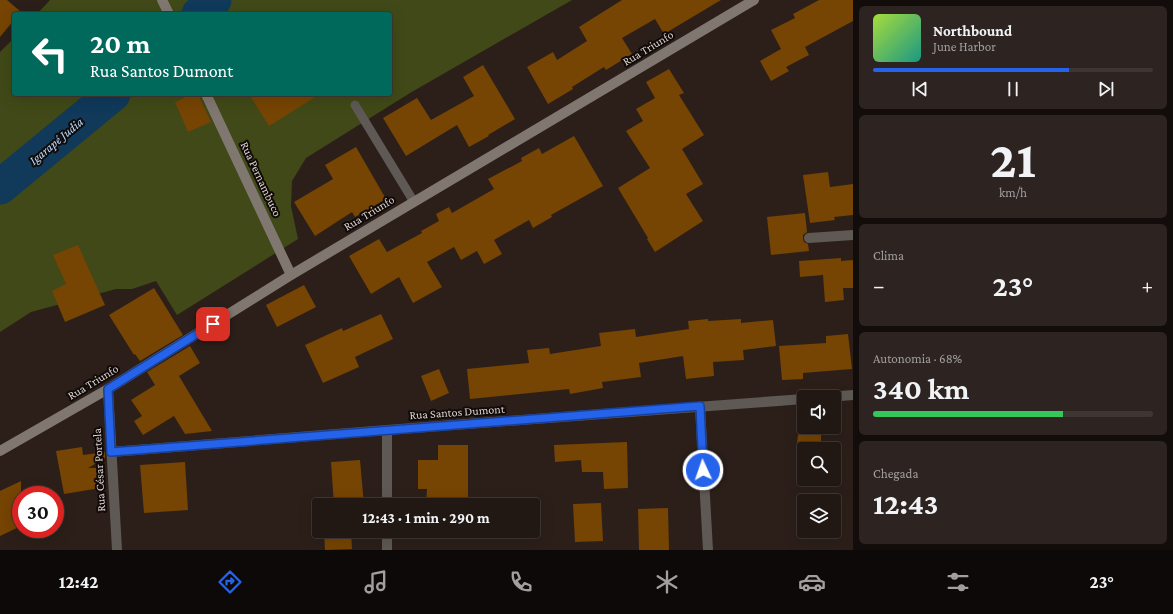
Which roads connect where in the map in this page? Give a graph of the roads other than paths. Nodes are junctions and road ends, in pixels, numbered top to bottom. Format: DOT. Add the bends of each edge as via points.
graph roads {
  1 [pos="162,0"];
  2 [pos="754,0"];
  3 [pos="168,12"];
  4 [pos="207,96"];
  5 [pos="355,105"];
  6 [pos="414,202"];
  7 [pos="853,235"];
  8 [pos="809,238"];
  9 [pos="291,275"];
  10 [pos="108,389"];
  11 [pos="853,395"];
  12 [pos="841,396"];
  13 [pos="797,399"];
  14 [pos="700,406"];
  15 [pos="387,430"];
  16 [pos="0,451"];
  17 [pos="111,452"];
  18 [pos="387,498"];
  19 [pos="387,538"];
  20 [pos="117,550"];
  21 [pos="387,550"];
  22 [pos="708,550"];
  1 -- 3 [label="street"];
  2 -- 6 [label="street, Rua Triunfo"];
  4 -- 9 [label="street, Rua Pernambuco"];
  5 -- 6 [label="lane"];
  6 -- 9 [label="street, Rua Triunfo"];
  7 -- 8 [label="street"];
  9 -- 10 [label="street, Rua Triunfo"];
  10 -- 16 [label="street, Rua Triunfo"];
  10 -- 17 [label="street, Rua César Portela"];
  11 -- 12 [label="street"];
  13 -- 14 [label="street, Rua Santos Dumont"];
  14 -- 15 [label="street, Rua Santos Dumont"];
  14 -- 22 [label="street"];
  15 -- 17 [label="street, Rua Santos Dumont"];
  15 -- 18 [label="street"];
  17 -- 20 [label="street, Rua César Portela"];
  19 -- 21 [label="street"];
}
